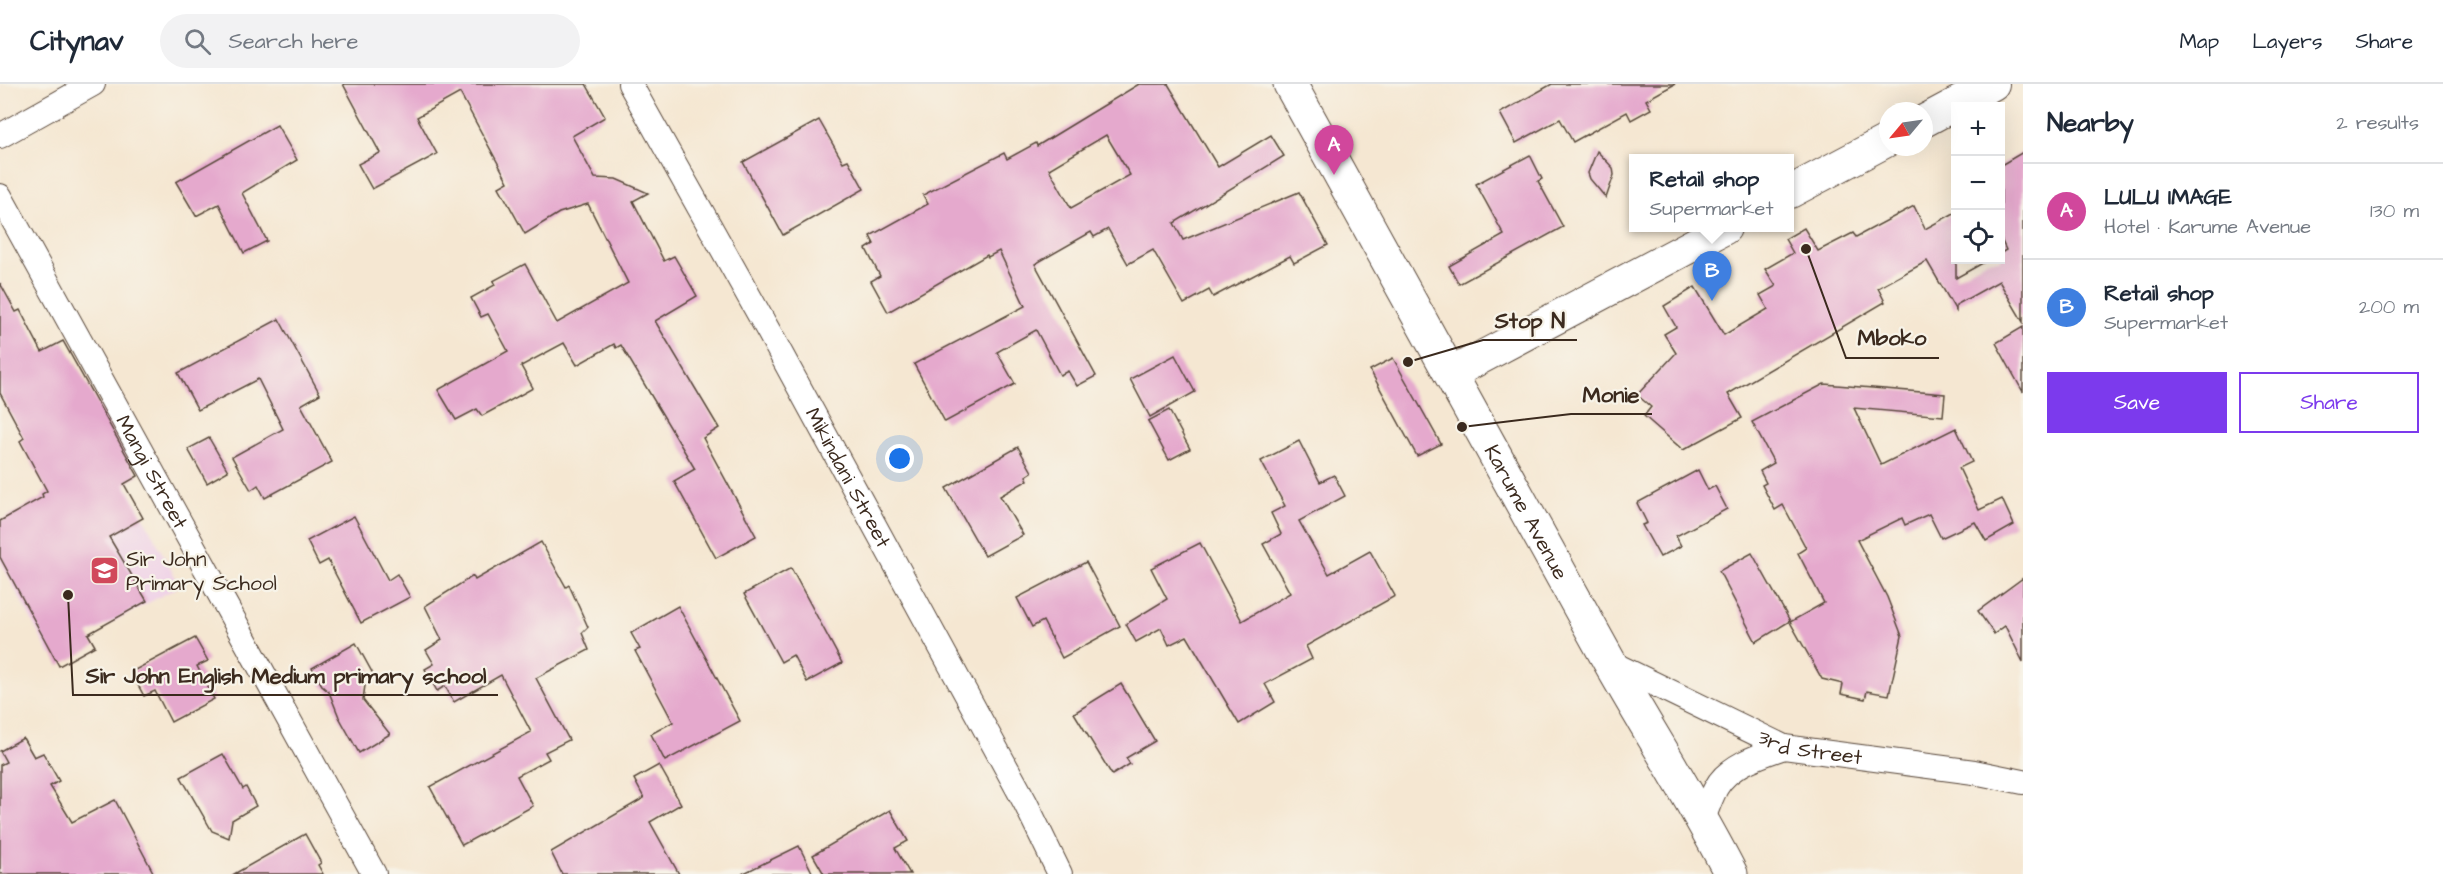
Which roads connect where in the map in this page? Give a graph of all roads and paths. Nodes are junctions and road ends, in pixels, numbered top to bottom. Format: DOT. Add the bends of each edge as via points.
graph roads {
  1 [pos="93,84"];
  2 [pos="630,84"];
  3 [pos="1290,84"];
  4 [pos="1986,85"];
  5 [pos="1933,116"];
  6 [pos="0,136"];
  7 [pos="1879,145"];
  8 [pos="1794,190"];
  9 [pos="0,196"];
  10 [pos="1717,232"];
  11 [pos="1452,373"];
  12 [pos="1611,663"];
  13 [pos="1784,747"];
  14 [pos="2023,782"];
  15 [pos="1703,819"];
  16 [pos="374,874"];
  17 [pos="1060,874"];
  18 [pos="1731,874"];
  1 -- 6 [label="street"];
  2 -- 17 [label="street, Mikindani Street" via="781,353 1025,802"];
  3 -- 11 [label="main road, Karume Avenue"];
  4 -- 5 [label="street"];
  7 -- 8 [label="street"];
  9 -- 16 [label="street, Mangi Street"];
  10 -- 11 [label="street"];
  11 -- 12 [label="main road, Karume Avenue"];
  12 -- 13 [label="street, 3rd Street"];
  12 -- 15 [label="main road, Karume Avenue"];
  13 -- 14 [label="street, 3rd Street"];
  13 -- 15 [label="street" via="1752,759 1728,774 1717,785"];
  15 -- 18 [label="main road, Karume Avenue"];
}
